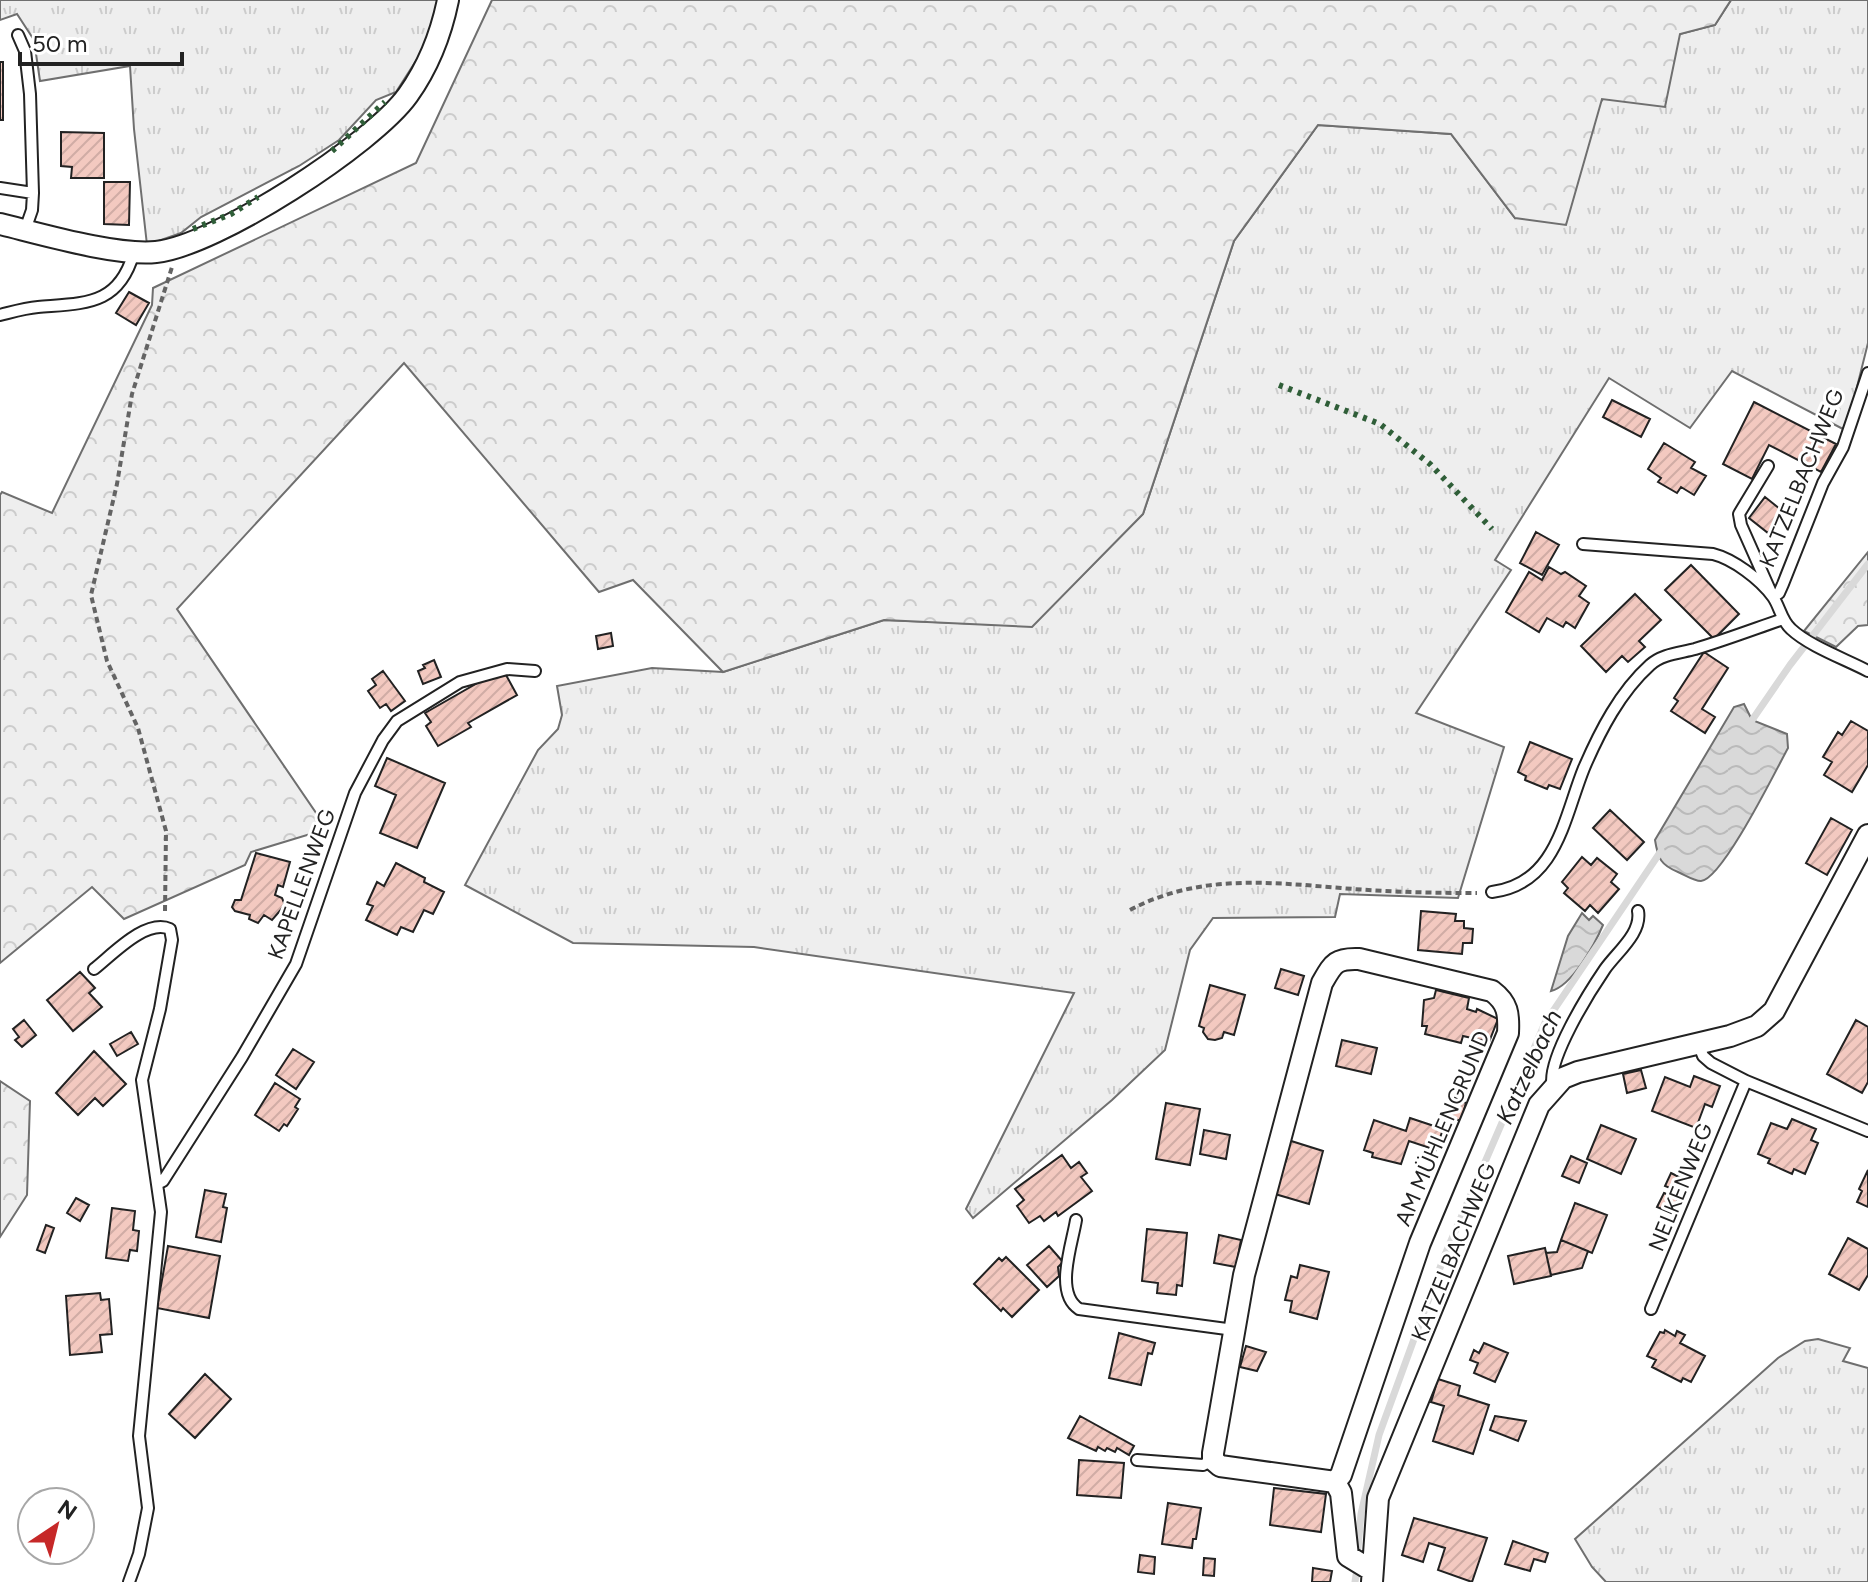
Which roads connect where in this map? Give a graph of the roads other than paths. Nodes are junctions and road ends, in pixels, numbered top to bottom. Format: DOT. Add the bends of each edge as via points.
graph roads {
  1 [pos="448,0"];
  2 [pos="18,35"];
  3 [pos="0,188"];
  4 [pos="33,193"];
  5 [pos="0,224"];
  6 [pos="25,230"];
  7 [pos="134,252"];
  8 [pos="0,315"];
  9 [pos="1868,373"];
  10 [pos="1768,466"];
  11 [pos="1583,544"];
  12 [pos="1773,597"];
  13 [pos="1783,619"];
  14 [pos="535,671"];
  15 [pos="1868,671"];
  16 [pos="1868,835"];
  17 [pos="1492,892"];
  18 [pos="1638,911"];
  19 [pos="94,969"];
  20 [pos="1698,1043"];
  21 [pos="1746,1081"];
  22 [pos="1553,1087"];
  23 [pos="1868,1131"];
  24 [pos="157,1184"];
  25 [pos="1076,1220"];
  26 [pos="1651,1309"];
  27 [pos="1234,1330"];
  28 [pos="1137,1460"];
  29 [pos="1213,1460"];
  30 [pos="1335,1482"];
  31 [pos="1372,1576"];
  32 [pos="129,1582"];
  1 -- 7 [label="street" via="429,62 407,98 349,151 252,213 178,248"];
  2 -- 4 [label="lane" via="30,94"];
  3 -- 4 [label="lane"];
  4 -- 6 [label="lane"];
  5 -- 6 [label="street"];
  6 -- 7 [label="street"];
  7 -- 8 [label="lane" via="128,272 109,294"];
  9 -- 12 [label="lane, KATZELBACHWEG" via="1843,447"];
  10 -- 12 [label="lane" via="1739,514"];
  11 -- 12 [label="lane, KATZELBACHWEG" via="1713,554 1739,566"];
  12 -- 13 [label="lane, KATZELBACHWEG"];
  13 -- 15 [label="lane, KATZELBACHWEG" via="1798,635"];
  13 -- 17 [label="lane" via="1653,662 1622,696 1603,729 1547,859 1520,885"];
  14 -- 24 [label="lane, KAPELLENWEG" via="507,669 460,682 397,721 355,793 296,964 242,1057"];
  16 -- 20 [label="street" via="1774,1011 1757,1026"];
  18 -- 22 [label="lane" via="1637,926 1571,1028 1553,1067"];
  19 -- 24 [label="lane" via="144,929 170,929 160,1009 142,1080"];
  20 -- 21 [label="lane" via="1711,1063"];
  20 -- 22 [label="street" via="1578,1072"];
  21 -- 23 [label="lane"];
  21 -- 26 [label="lane, NELKENWEG"];
  22 -- 31 [label="street, KATZELBACHWEG" via="1539,1105 1378,1498"];
  24 -- 32 [label="lane" via="161,1212 139,1436 148,1508"];
  25 -- 27 [label="lane" via="1068,1272 1070,1304"];
  27 -- 29 [label="street, AM MÜHLENGRUND"];
  27 -- 30 [label="street, AM MÜHLENGRUND" via="1281,1131 1322,983 1332,965 1344,958 1359,959 1492,991 1504,1000 1508,1033 1420,1243"];
  28 -- 29 [label="lane" via="1203,1465"];
  29 -- 30 [label="street" via="1220,1466"];
  30 -- 31 [label="street" via="1341,1493 1348,1556"];
}
